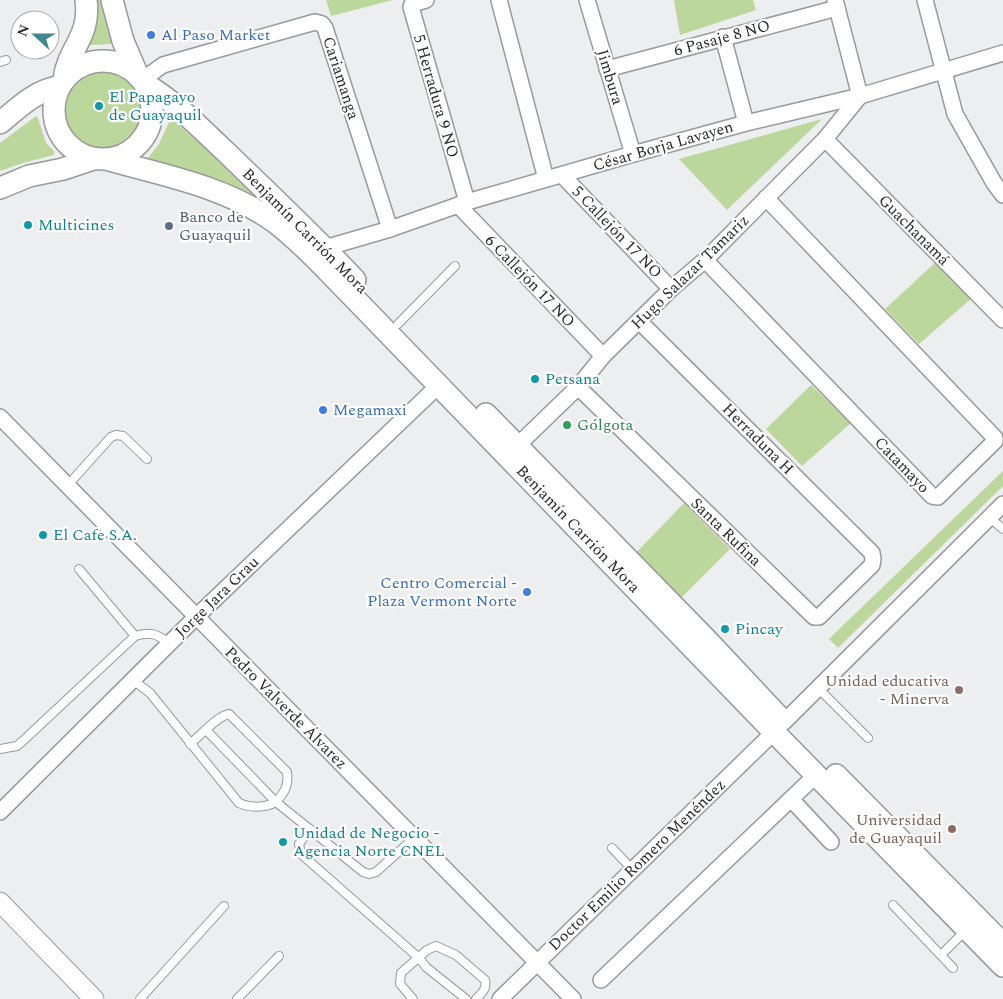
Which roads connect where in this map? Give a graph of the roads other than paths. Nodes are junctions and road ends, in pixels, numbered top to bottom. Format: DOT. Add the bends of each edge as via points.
graph roads {
  1 [pos="86,0"];
  2 [pos="112,0"];
  3 [pos="426,0"];
  4 [pos="499,0"];
  5 [pos="587,0"];
  6 [pos="925,0"];
  7 [pos="836,4"];
  8 [pos="723,37"];
  9 [pos="1003,53"];
  10 [pos="607,69"];
  11 [pos="944,70"];
  12 [pos="142,80"];
  13 [pos="62,83"];
  14 [pos="860,96"];
  15 [pos="2,119"];
  16 [pos="746,123"];
  17 [pos="824,139"];
  18 [pos="633,154"];
  19 [pos="101,160"];
  20 [pos="562,175"];
  21 [pos="546,179"];
  22 [pos="0,188"];
  23 [pos="1003,195"];
  24 [pos="766,198"];
  25 [pos="462,204"];
  26 [pos="390,229"];
  27 [pos="325,248"];
  28 [pos="705,260"];
  29 [pos="455,266"];
  30 [pos="671,289"];
  31 [pos="1003,320"];
  32 [pos="639,322"];
  33 [pos="398,324"];
  34 [pos="603,356"];
  35 [pos="439,385"];
  36 [pos="578,387"];
  37 [pos="0,417"];
  38 [pos="518,445"];
  39 [pos="148,459"];
  40 [pos="67,486"];
  41 [pos="1003,504"];
  42 [pos="989,517"];
  43 [pos="1003,529"];
  44 [pos="874,559"];
  45 [pos="78,570"];
  46 [pos="196,617"];
  47 [pos="135,636"];
  48 [pos="170,643"];
  49 [pos="133,680"];
  50 [pos="818,688"];
  51 [pos="779,727"];
  52 [pos="206,730"];
  53 [pos="868,738"];
  54 [pos="190,744"];
  55 [pos="0,749"];
  56 [pos="816,775"];
  57 [pos="791,799"];
  58 [pos="276,802"];
  59 [pos="0,812"];
  60 [pos="310,829"];
  61 [pos="414,838"];
  62 [pos="831,842"];
  63 [pos="612,848"];
  64 [pos="632,869"];
  65 [pos="0,902"];
  66 [pos="893,905"];
  67 [pos="224,906"];
  68 [pos="967,929"];
  69 [pos="1003,944"];
  70 [pos="941,955"];
  71 [pos="279,956"];
  72 [pos="419,958"];
  73 [pos="537,962"];
  74 [pos="1003,966"];
  75 [pos="953,968"];
  76 [pos="601,980"];
  77 [pos="94,999"];
  78 [pos="140,999"];
  79 [pos="237,999"];
  80 [pos="414,999"];
  81 [pos="466,999"];
  82 [pos="476,999"];
  83 [pos="500,999"];
  84 [pos="573,999"];
  1 -- 13 [label="main road" via="85,29"];
  2 -- 12 [label="main road" via="123,41"];
  3 -- 25 [label="street, 5 Herradura 9 NO" via="411,7"];
  4 -- 21 [label="street"];
  5 -- 10 [label="street, Jimbura"];
  6 -- 11 [label="street"];
  7 -- 8 [label="street, 6 Pasaje 8 NO"];
  7 -- 14 [label="street"];
  8 -- 10 [label="street, 6 Pasaje 8 NO"];
  8 -- 16 [label="street"];
  9 -- 11 [label="street, César Borja Lavayen"];
  10 -- 18 [label="street, Jimbura"];
  11 -- 14 [label="street, César Borja Lavayen"];
  11 -- 23 [label="street" via="955,114"];
  12 -- 13 [label="main road" via="127,67 100,61 74,70"];
  12 -- 19 [label="main road" via="151,100 152,116 147,132 125,155"];
  12 -- 26 [label="street, Cariamanga" via="163,66 315,22 322,24"];
  12 -- 27 [label="main road, Benjamín Carrión Mora" via="181,110"];
  13 -- 15 [label="main road" via="39,93"];
  13 -- 19 [label="main road" via="54,101 58,132 66,145 79,154"];
  14 -- 16 [label="street, César Borja Lavayen"];
  14 -- 17 [label="street, Hugo Salazar Tamariz"];
  16 -- 18 [label="street, César Borja Lavayen"];
  17 -- 24 [label="street, Hugo Salazar Tamariz"];
  17 -- 31 [label="street, Guachanamá"];
  18 -- 20 [label="street, César Borja Lavayen"];
  19 -- 22 [label="main road" via="29,176"];
  19 -- 35 [label="main road, Benjamín Carrión Mora" via="211,189 276,224"];
  20 -- 21 [label="street, César Borja Lavayen"];
  20 -- 30 [label="street, 5 Callejón 17 NO"];
  21 -- 25 [label="street, César Borja Lavayen"];
  24 -- 28 [label="street, Hugo Salazar Tamariz"];
  24 -- 28 [label="street, Catamayo" via="995,441 938,497 932,496"];
  25 -- 26 [label="street, César Borja Lavayen"];
  25 -- 34 [label="street, 6 Callejón 17 NO"];
  26 -- 27 [label="street, César Borja Lavayen"];
  27 -- 33 [label="main road, Benjamín Carrión Mora"];
  28 -- 30 [label="street, Hugo Salazar Tamariz"];
  29 -- 33 [label="lane"];
  30 -- 32 [label="street, Hugo Salazar Tamariz"];
  32 -- 34 [label="street, Hugo Salazar Tamariz"];
  32 -- 44 [label="street, Herraduna H" via="872,553"];
  33 -- 38 [label="main road, Benjamín Carrión Mora" via="447,377"];
  34 -- 36 [label="street, Hugo Salazar Tamariz"];
  35 -- 46 [label="street, Jorge Jara Grau"];
  35 -- 51 [label="main road, Benjamín Carrión Mora"];
  36 -- 38 [label="street, Hugo Salazar Tamariz"];
  36 -- 44 [label="street, Santa Rufina" via="814,617 819,617 872,565"];
  37 -- 40 [label="street, Pedro Valverde Álvarez"];
  38 -- 51 [label="main road, Benjamín Carrión Mora" via="706,639"];
  39 -- 40 [label="lane" via="123,436 116,435"];
  40 -- 46 [label="street, Pedro Valverde Álvarez"];
  41 -- 42 [label="street, Doctor Emilio Romero Menéndez"];
  42 -- 43 [label="lane"];
  42 -- 50 [label="street, Doctor Emilio Romero Menéndez"];
  45 -- 47 [label="lane"];
  46 -- 48 [label="street, Jorge Jara Grau"];
  46 -- 61 [label="street, Pedro Valverde Álvarez"];
  47 -- 48 [label="lane" via="146,632 157,634"];
  47 -- 55 [label="lane" via="17,746"];
  48 -- 49 [label="street, Jorge Jara Grau"];
  49 -- 54 [label="lane" via="150,693"];
  49 -- 59 [label="street, Jorge Jara Grau"];
  50 -- 51 [label="street, Doctor Emilio Romero Menéndez"];
  50 -- 53 [label="lane"];
  51 -- 56 [label="main road, Benjamín Carrión Mora"];
  51 -- 64 [label="street, Doctor Emilio Romero Menéndez"];
  51 -- 69 [label="main road, Benjamín Carrión Mora"];
  52 -- 54 [label="lane"];
  52 -- 58 [label="lane"];
  52 -- 58 [label="lane" via="229,714 287,772 285,790"];
  54 -- 58 [label="lane" via="238,803 252,807"];
  56 -- 57 [label="street"];
  56 -- 68 [label="main road, Benjamín Carrión Mora"];
  57 -- 62 [label="street"];
  57 -- 76 [label="street"];
  58 -- 60 [label="lane"];
  60 -- 61 [label="lane" via="369,874 376,872"];
  60 -- 72 [label="lane" via="299,844 301,854"];
  61 -- 73 [label="street, Pedro Valverde Álvarez"];
  63 -- 64 [label="lane"];
  64 -- 73 [label="street, Doctor Emilio Romero Menéndez"];
  65 -- 77 [label="street"];
  66 -- 70 [label="lane"];
  67 -- 78 [label="lane"];
  68 -- 70 [label="lane"];
  68 -- 74 [label="main road, Benjamín Carrión Mora"];
  70 -- 75 [label="lane"];
  71 -- 79 [label="lane"];
  72 -- 80 [label="lane" via="400,977 400,984"];
  72 -- 81 [label="lane"];
  72 -- 82 [label="lane" via="436,946 456,955 485,980 484,990"];
  73 -- 83 [label="street, Doctor Emilio Romero Menéndez"];
  73 -- 84 [label="street, Pedro Valverde Álvarez"];
}
